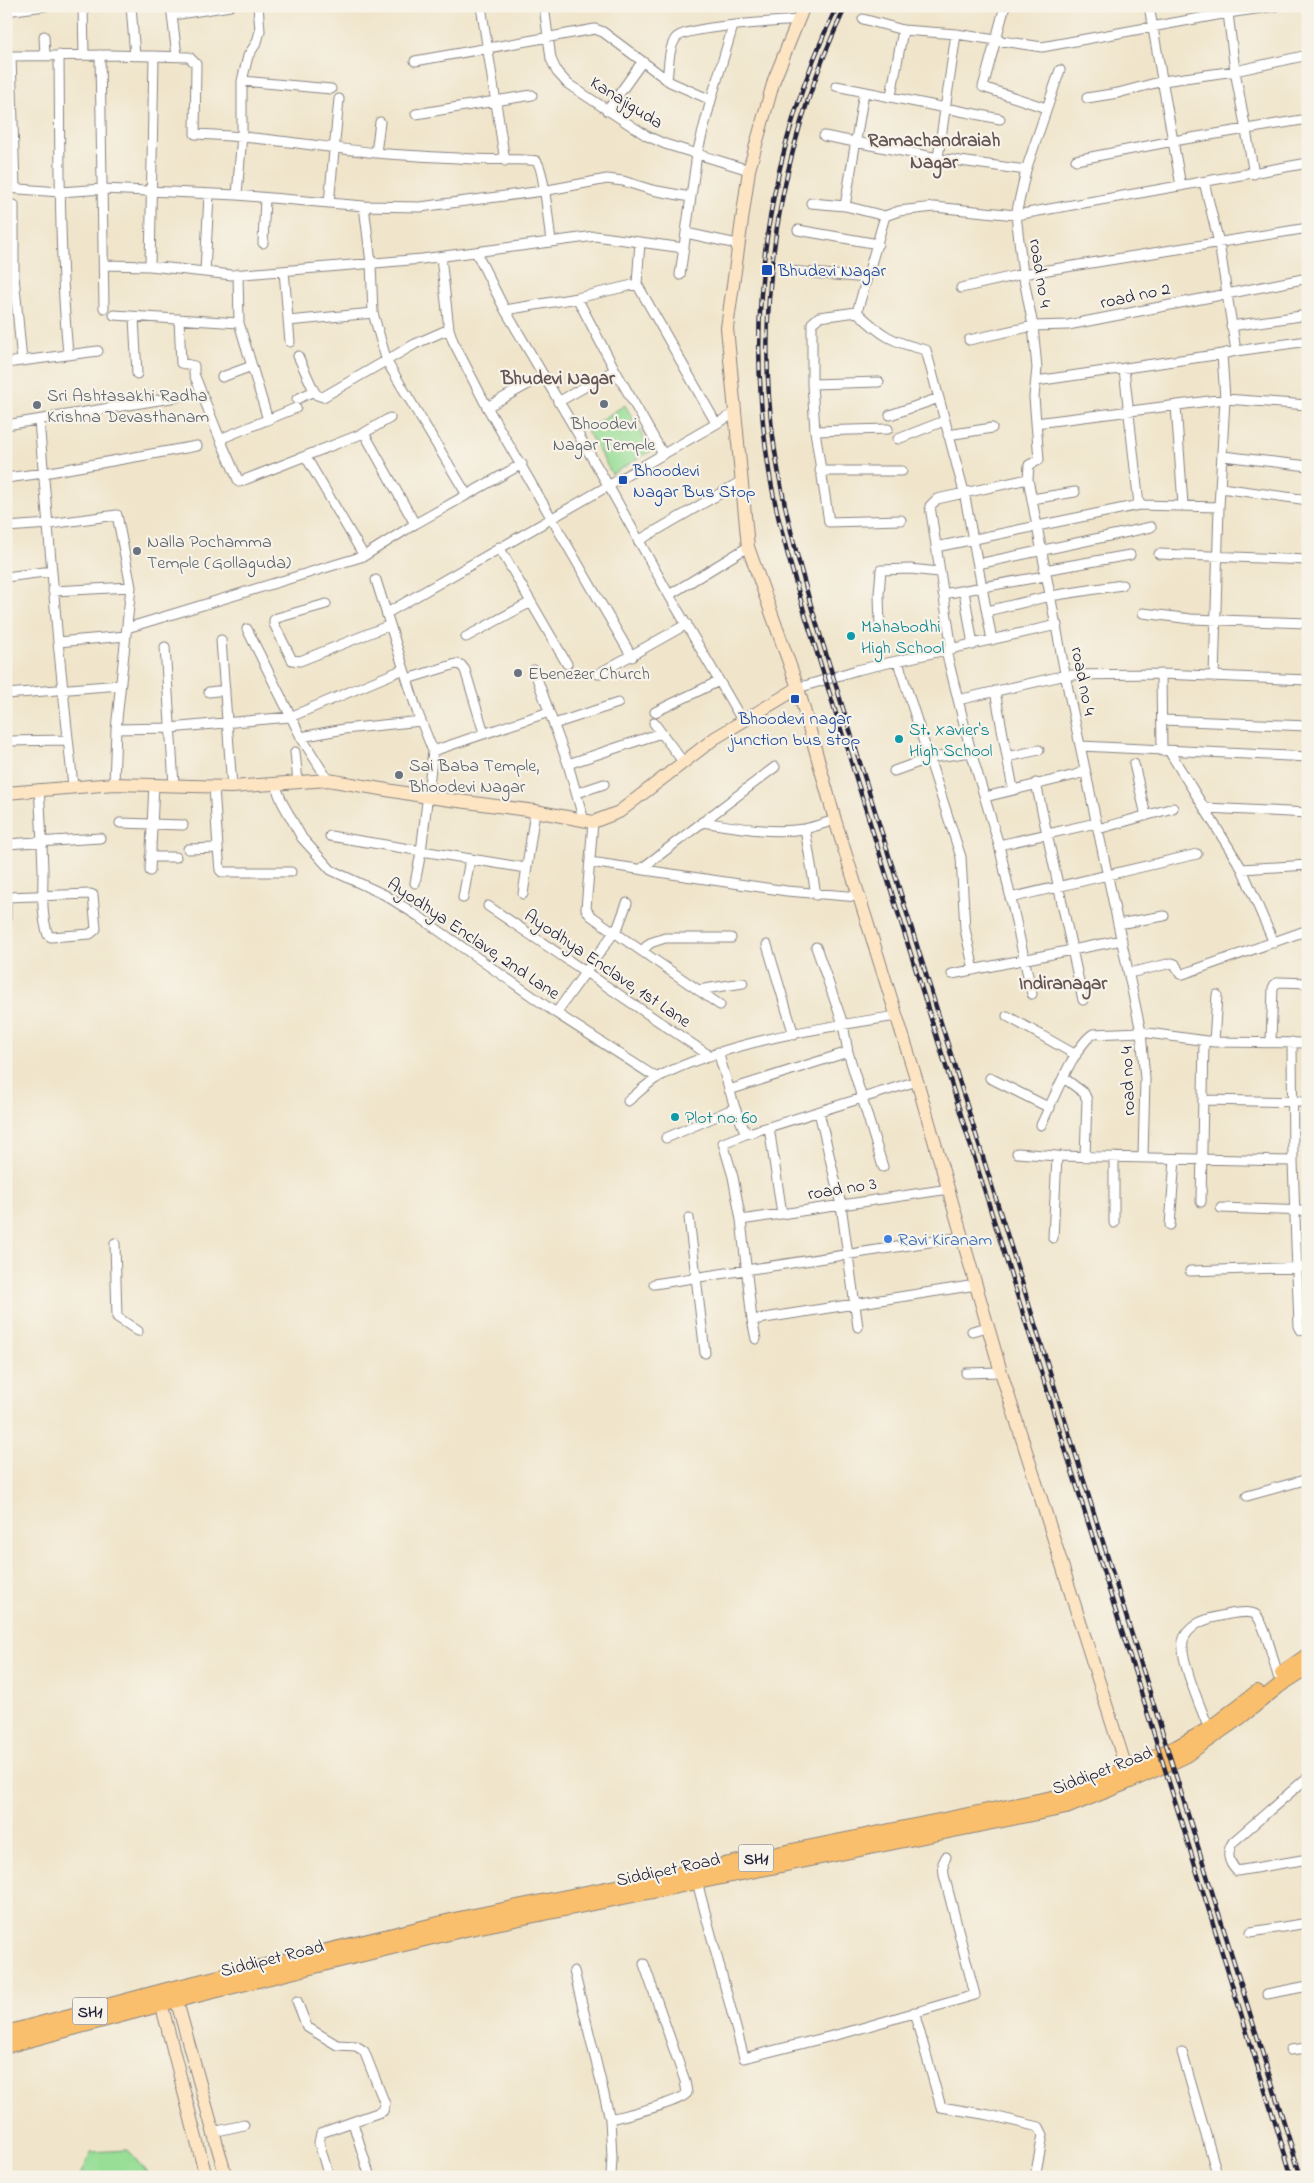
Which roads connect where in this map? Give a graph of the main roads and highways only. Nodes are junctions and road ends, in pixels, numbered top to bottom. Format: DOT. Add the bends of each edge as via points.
graph roads {
  1 [pos="1308,1655"];
  2 [pos="1306,1672"];
  3 [pos="175,1994"];
  4 [pos="159,1998"];
  5 [pos="6,2033"];
  6 [pos="6,2046"];
  1 -- 3 [label="main road, Siddipet Road / SH1" via="1209,1729 1177,1747 1062,1796 468,1917"];
  2 -- 3 [label="main road, Siddipet Road / SH1" via="1280,1684 1239,1718 1183,1757 1066,1807 461,1930"];
  3 -- 4 [label="main road, Siddipet Road / SH1"];
  4 -- 5 [label="main road, Siddipet Road / SH1"];
  4 -- 6 [label="main road, Siddipet Road / SH1"];
}
